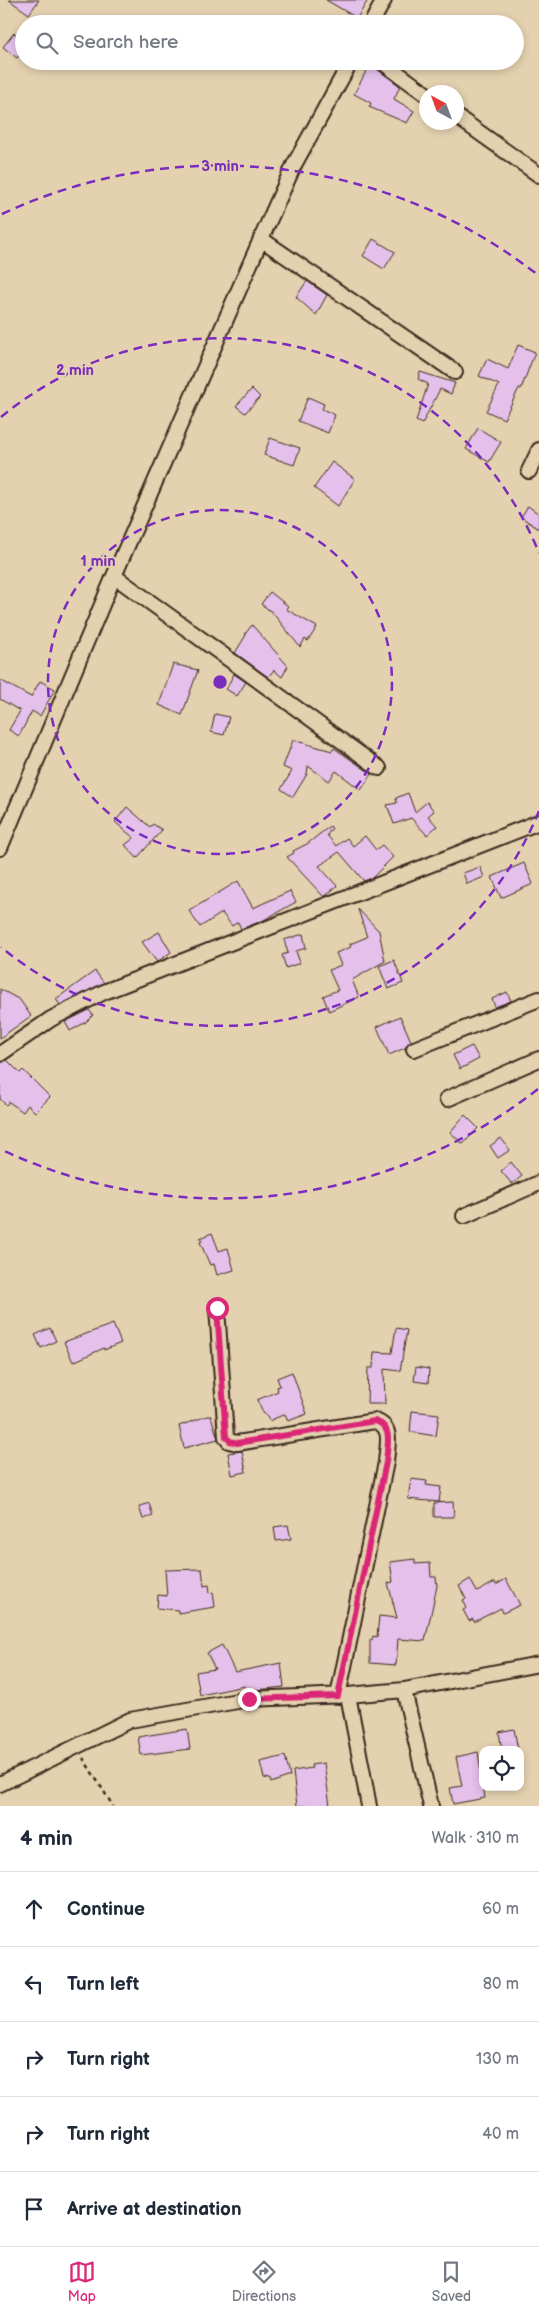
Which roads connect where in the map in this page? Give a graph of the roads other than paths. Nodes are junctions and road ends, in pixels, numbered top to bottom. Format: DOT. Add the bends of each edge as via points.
graph roads {
  1 [pos="384,0"];
  2 [pos="376,15"];
  3 [pos="346,70"];
  4 [pos="393,70"];
  5 [pos="419,89"];
  6 [pos="464,122"];
  7 [pos="539,175"];
  8 [pos="261,239"];
  9 [pos="455,372"];
  10 [pos="539,450"];
  11 [pos="529,471"];
  12 [pos="114,576"];
  13 [pos="379,768"];
  14 [pos="539,822"];
  15 [pos="0,848"];
  16 [pos="539,999"];
  17 [pos="414,1049"];
  18 [pos="0,1054"];
  19 [pos="539,1059"];
  20 [pos="447,1099"];
  21 [pos="539,1183"];
  22 [pos="464,1216"];
  23 [pos="217,1308"];
  24 [pos="539,1664"];
  25 [pos="404,1690"];
  26 [pos="343,1695"];
  27 [pos="0,1784"];
  28 [pos="369,1806"];
  29 [pos="431,1806"];
  1 -- 2 [label="street"];
  3 -- 8 [label="street" via="294,165"];
  4 -- 5 [label="street"];
  6 -- 7 [label="street"];
  8 -- 9 [label="street"];
  8 -- 12 [label="street"];
  10 -- 11 [label="street"];
  12 -- 13 [label="street"];
  12 -- 15 [label="street"];
  14 -- 18 [label="street" via="104,992 51,1019"];
  16 -- 17 [label="street"];
  19 -- 20 [label="street"];
  21 -- 22 [label="street"];
  23 -- 26 [label="street" via="226,1437 230,1441 237,1443 375,1421 384,1423 388,1431 386,1462"];
  24 -- 25 [label="street"];
  25 -- 26 [label="street"];
  25 -- 29 [label="street"];
  26 -- 27 [label="street" via="249,1699 130,1720"];
  26 -- 28 [label="street"];
}
